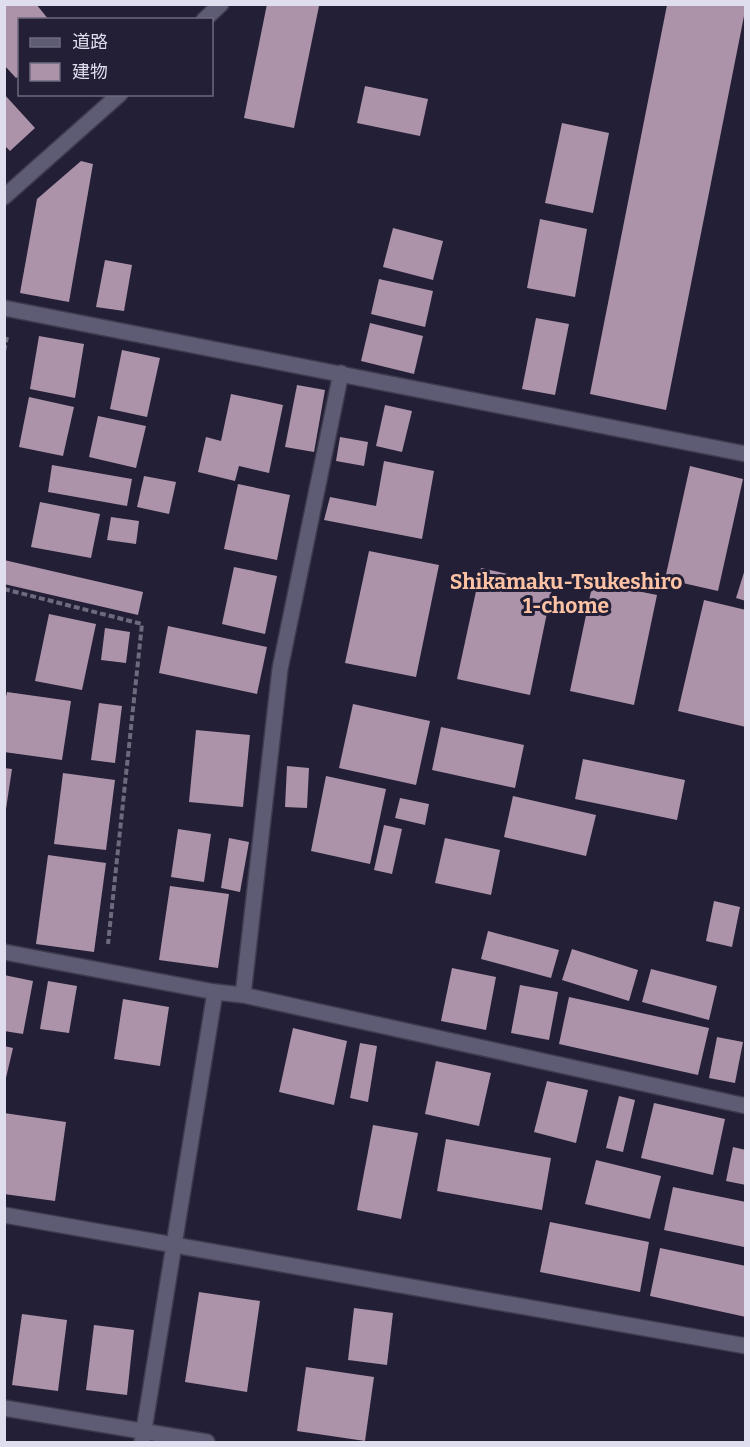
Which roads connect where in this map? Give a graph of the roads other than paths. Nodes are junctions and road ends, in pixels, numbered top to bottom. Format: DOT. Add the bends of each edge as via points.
graph roads {
  1 [pos="220,4"];
  2 [pos="206,18"];
  3 [pos="118,96"];
  4 [pos="4,197"];
  5 [pos="4,308"];
  6 [pos="341,373"];
  7 [pos="746,454"];
  8 [pos="4,952"];
  9 [pos="215,992"];
  10 [pos="243,995"];
  11 [pos="746,1106"];
  12 [pos="4,1215"];
  13 [pos="174,1245"];
  14 [pos="746,1346"];
  15 [pos="4,1408"];
  16 [pos="143,1437"];
  17 [pos="207,1443"];
  1 -- 2 [label="street"];
  3 -- 4 [label="street"];
  5 -- 6 [label="street"];
  6 -- 7 [label="street"];
  6 -- 10 [label="street" via="280,669"];
  8 -- 9 [label="street"];
  9 -- 10 [label="street"];
  9 -- 13 [label="street"];
  10 -- 11 [label="street"];
  12 -- 13 [label="street"];
  13 -- 14 [label="street"];
  13 -- 16 [label="street"];
  15 -- 16 [label="street"];
  16 -- 17 [label="street"];
}
